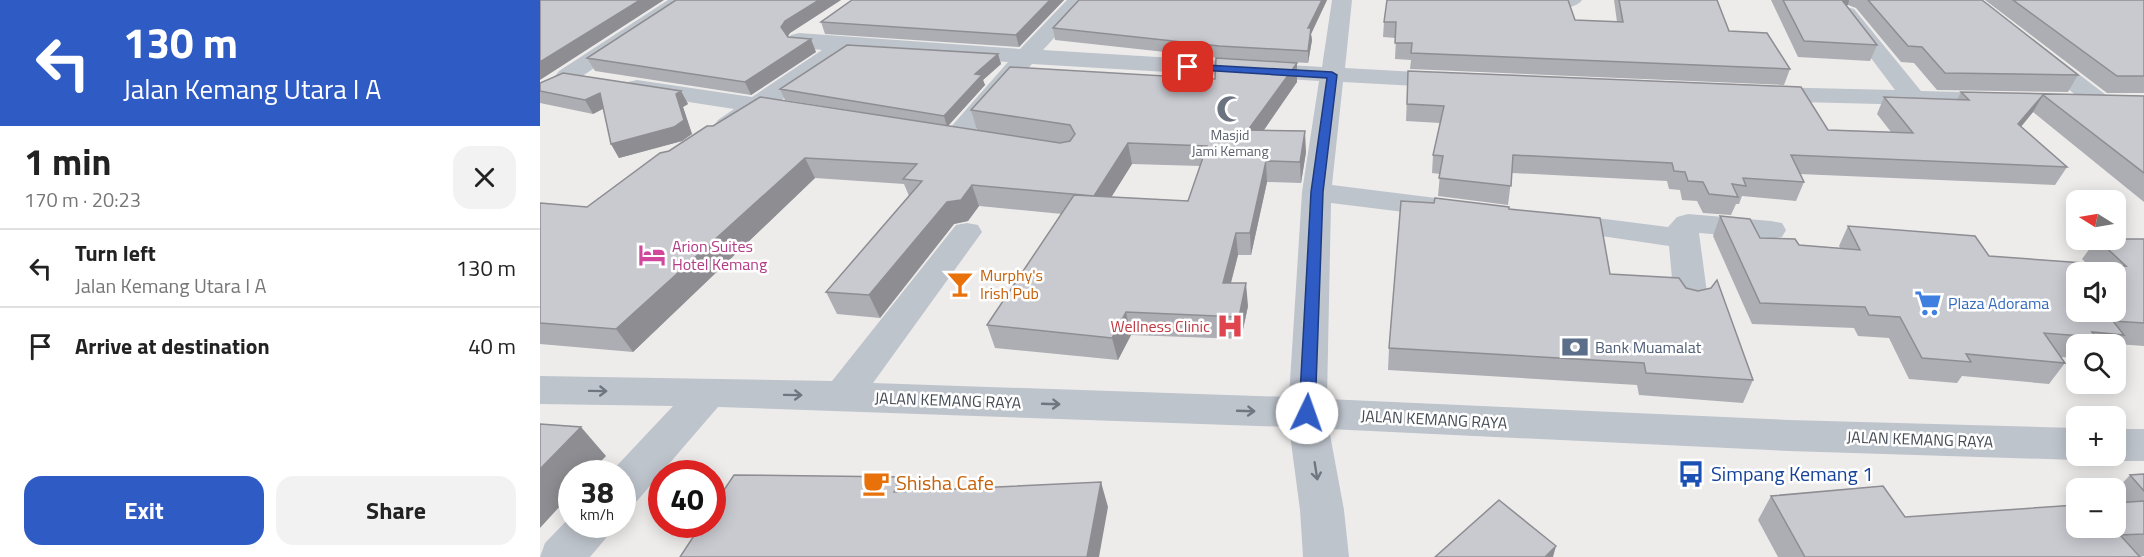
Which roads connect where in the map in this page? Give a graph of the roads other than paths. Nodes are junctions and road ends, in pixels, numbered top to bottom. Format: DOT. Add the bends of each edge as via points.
graph roads {
  1 [pos="682,0"];
  2 [pos="1079,0"];
  3 [pos="1342,0"];
  4 [pos="1469,0"];
  5 [pos="1572,0"];
  6 [pos="1969,0"];
  7 [pos="1847,13"];
  8 [pos="824,22"];
  9 [pos="845,45"];
  10 [pos="1034,48"];
  11 [pos="1332,75"];
  12 [pos="1476,82"];
  13 [pos="1741,93"];
  14 [pos="1915,99"];
  15 [pos="2029,100"];
  16 [pos="2062,100"];
  17 [pos="758,105"];
  18 [pos="792,111"];
  19 [pos="709,138"];
  20 [pos="957,138"];
  21 [pos="1317,192"];
  22 [pos="1469,211"];
  23 [pos="1527,218"];
  24 [pos="1772,230"];
  25 [pos="967,232"];
  26 [pos="1683,239"];
  27 [pos="1691,300"];
  28 [pos="540,390"];
  29 [pos="707,394"];
  30 [pos="842,396"];
  31 [pos="1307,413"];
  32 [pos="2066,444"];
  33 [pos="2126,445"];
  34 [pos="2144,445"];
  35 [pos="636,473"];
  36 [pos="578,538"];
  37 [pos="561,557"];
  38 [pos="1326,557"];
  1 -- 17 [label="street" via="557,82 607,82"];
  2 -- 10 [label="street"];
  3 -- 11 [label="street"];
  4 -- 5 [label="street" via="1558,4"];
  6 -- 16 [label="street" via="2108,101"];
  7 -- 14 [label="street"];
  8 -- 9 [label="street" via="799,40"];
  9 -- 10 [label="street"];
  9 -- 17 [label="street"];
  10 -- 11 [label="street"];
  10 -- 20 [label="street"];
  11 -- 12 [label="street"];
  11 -- 21 [label="street"];
  13 -- 14 [label="street"];
  14 -- 15 [label="street"];
  17 -- 18 [label="street"];
  17 -- 19 [label="street"];
  21 -- 22 [label="street"];
  21 -- 31 [label="street"];
  23 -- 26 [label="street"];
  24 -- 26 [label="street" via="1688,223 1683,227"];
  25 -- 30 [label="street"];
  26 -- 27 [label="street"];
  28 -- 29 [label="street, JALAN KEMANG RAYA, one-way"];
  29 -- 30 [label="street, JALAN KEMANG RAYA, one-way"];
  29 -- 35 [label="street"];
  30 -- 31 [label="street, JALAN KEMANG RAYA, one-way"];
  31 -- 32 [label="street, JALAN KEMANG RAYA"];
  31 -- 38 [label="street, one-way"];
  33 -- 34 [label="street"];
  36 -- 37 [label="street"];
}
